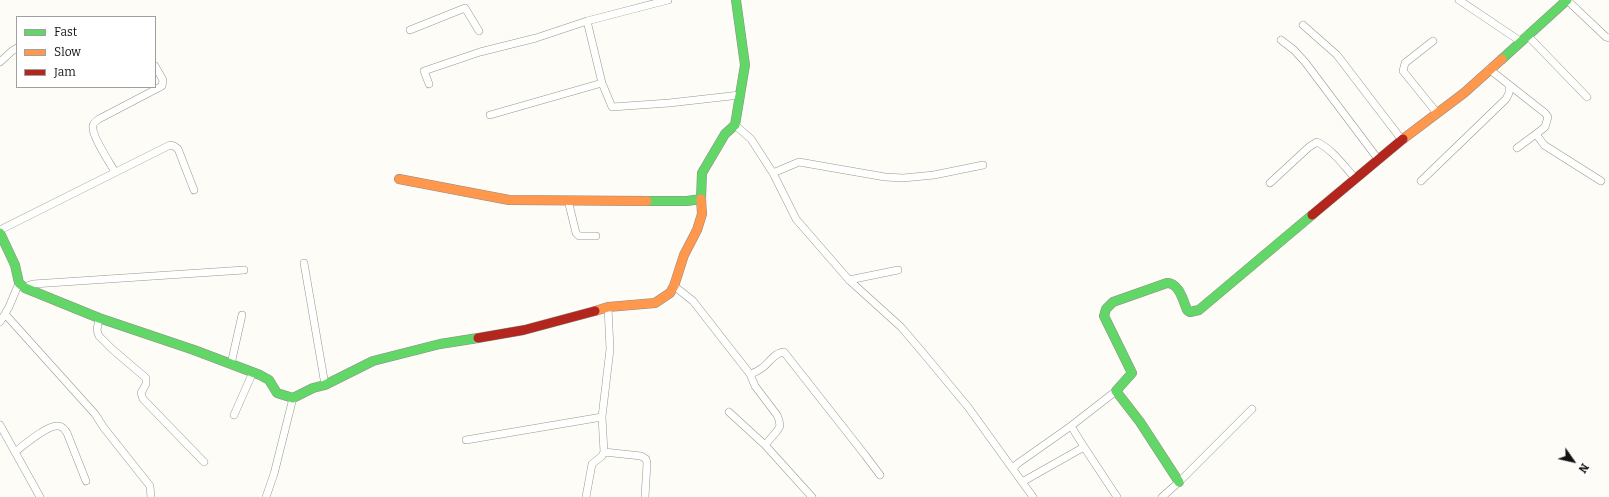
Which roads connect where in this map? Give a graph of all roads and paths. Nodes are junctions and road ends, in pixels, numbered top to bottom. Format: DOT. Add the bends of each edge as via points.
graph roads {
  1 [pos="668,0"];
  2 [pos="736,0"];
  3 [pos="1459,0"];
  4 [pos="1567,0"];
  5 [pos="587,21"];
  6 [pos="1303,25"];
  7 [pos="410,30"];
  8 [pos="479,31"];
  9 [pos="1523,38"];
  10 [pos="1609,38"];
  11 [pos="1280,40"];
  12 [pos="1433,41"];
  13 [pos="16,48"];
  14 [pos="0,62"];
  15 [pos="156,68"];
  16 [pos="1490,69"];
  17 [pos="602,83"];
  18 [pos="429,84"];
  19 [pos="1509,84"];
  20 [pos="740,95"];
  21 [pos="1587,97"];
  22 [pos="1437,113"];
  23 [pos="490,115"];
  24 [pos="735,125"];
  25 [pos="1536,134"];
  26 [pos="1402,140"];
  27 [pos="1517,148"];
  28 [pos="1378,159"];
  29 [pos="983,165"];
  30 [pos="115,172"];
  31 [pos="773,173"];
  32 [pos="1355,178"];
  33 [pos="399,179"];
  34 [pos="1421,181"];
  35 [pos="1601,181"];
  36 [pos="1270,183"];
  37 [pos="194,190"];
  38 [pos="701,199"];
  39 [pos="568,200"];
  40 [pos="0,232"];
  41 [pos="596,236"];
  42 [pos="304,263"];
  43 [pos="244,270"];
  44 [pos="898,270"];
  45 [pos="849,280"];
  46 [pos="22,286"];
  47 [pos="674,286"];
  48 [pos="608,307"];
  49 [pos="5,314"];
  50 [pos="242,315"];
  51 [pos="99,318"];
  52 [pos="0,322"];
  53 [pos="231,364"];
  54 [pos="253,372"];
  55 [pos="750,374"];
  56 [pos="325,385"];
  57 [pos="1116,391"];
  58 [pos="292,398"];
  59 [pos="1252,409"];
  60 [pos="729,412"];
  61 [pos="234,415"];
  62 [pos="602,417"];
  63 [pos="0,425"];
  64 [pos="1071,426"];
  65 [pos="466,440"];
  66 [pos="764,445"];
  67 [pos="1084,447"];
  68 [pos="14,452"];
  69 [pos="604,452"];
  70 [pos="204,462"];
  71 [pos="1013,469"];
  72 [pos="880,475"];
  73 [pos="86,481"];
  74 [pos="1022,482"];
  75 [pos="1179,482"];
  76 [pos="40,497"];
  77 [pos="151,497"];
  78 [pos="266,497"];
  79 [pos="586,497"];
  80 [pos="645,497"];
  81 [pos="812,497"];
  82 [pos="1033,497"];
  83 [pos="1117,497"];
  84 [pos="1162,497"];
  1 -- 5 [label="street"];
  2 -- 20 [label="street" via="745,65"];
  3 -- 9 [label="street"];
  4 -- 9 [label="street"];
  4 -- 10 [label="street" via="1590,24"];
  5 -- 17 [label="street"];
  5 -- 18 [label="street" via="424,71"];
  6 -- 26 [label="street" via="1337,55"];
  7 -- 8 [label="street" via="465,8"];
  9 -- 16 [label="street"];
  9 -- 21 [label="street"];
  11 -- 28 [label="street" via="1305,62"];
  12 -- 22 [label="street" via="1405,62 1403,71"];
  13 -- 14 [label="street"];
  15 -- 30 [label="street" via="163,80 162,86 94,124 95,136"];
  16 -- 19 [label="street"];
  16 -- 22 [label="street"];
  17 -- 20 [label="street" via="612,107 669,104"];
  17 -- 23 [label="street"];
  19 -- 25 [label="street" via="1548,117 1545,127"];
  19 -- 34 [label="street" via="1506,99"];
  20 -- 24 [label="street"];
  22 -- 26 [label="street"];
  24 -- 31 [label="street" via="751,139"];
  24 -- 38 [label="street" via="724,134 702,173"];
  25 -- 27 [label="street"];
  25 -- 35 [label="street" via="1544,145"];
  26 -- 28 [label="street"];
  28 -- 32 [label="street"];
  29 -- 31 [label="street" via="934,176 885,177 799,162"];
  30 -- 37 [label="street" via="174,146 178,149"];
  30 -- 40 [label="street"];
  31 -- 45 [label="street" via="796,219"];
  32 -- 36 [label="street" via="1333,153 1317,142"];
  32 -- 57 [label="street" via="1195,312 1187,310 1176,286 1172,283 1109,305 1104,316 1132,373"];
  33 -- 39 [label="street" via="509,200"];
  38 -- 39 [label="street"];
  38 -- 47 [label="street" via="702,214"];
  39 -- 41 [label="street" via="576,233 579,236"];
  40 -- 46 [label="street"];
  42 -- 56 [label="street"];
  43 -- 46 [label="street"];
  44 -- 45 [label="street"];
  45 -- 71 [label="street" via="901,327 968,407"];
  46 -- 49 [label="street"];
  46 -- 51 [label="street"];
  47 -- 48 [label="street" via="670,293 655,303"];
  47 -- 55 [label="street" via="693,301"];
  48 -- 56 [label="street" via="524,330 440,344 373,361"];
  48 -- 62 [label="street" via="610,349"];
  49 -- 52 [label="street"];
  49 -- 77 [label="street" via="95,414 150,486"];
  50 -- 53 [label="street"];
  51 -- 53 [label="street"];
  51 -- 70 [label="street" via="99,336 146,378 141,393 143,399"];
  53 -- 54 [label="street"];
  54 -- 58 [label="street" via="269,380 277,394"];
  54 -- 61 [label="street"];
  55 -- 66 [label="street" via="755,386 779,420 780,426"];
  55 -- 72 [label="street" via="762,368 777,354 784,352"];
  56 -- 58 [label="street"];
  57 -- 64 [label="street"];
  57 -- 75 [label="street" via="1140,422"];
  58 -- 78 [label="street"];
  59 -- 75 [label="street"];
  60 -- 66 [label="street"];
  62 -- 65 [label="street"];
  62 -- 69 [label="street"];
  63 -- 68 [label="street"];
  64 -- 67 [label="street"];
  64 -- 71 [label="street"];
  66 -- 81 [label="street"];
  67 -- 74 [label="street"];
  67 -- 83 [label="street"];
  68 -- 73 [label="street" via="48,429 63,427"];
  68 -- 76 [label="street"];
  69 -- 79 [label="street" via="592,464"];
  69 -- 80 [label="street" via="641,456 646,459 648,463"];
  71 -- 74 [label="street"];
  74 -- 82 [label="street"];
  75 -- 84 [label="street"];
}
